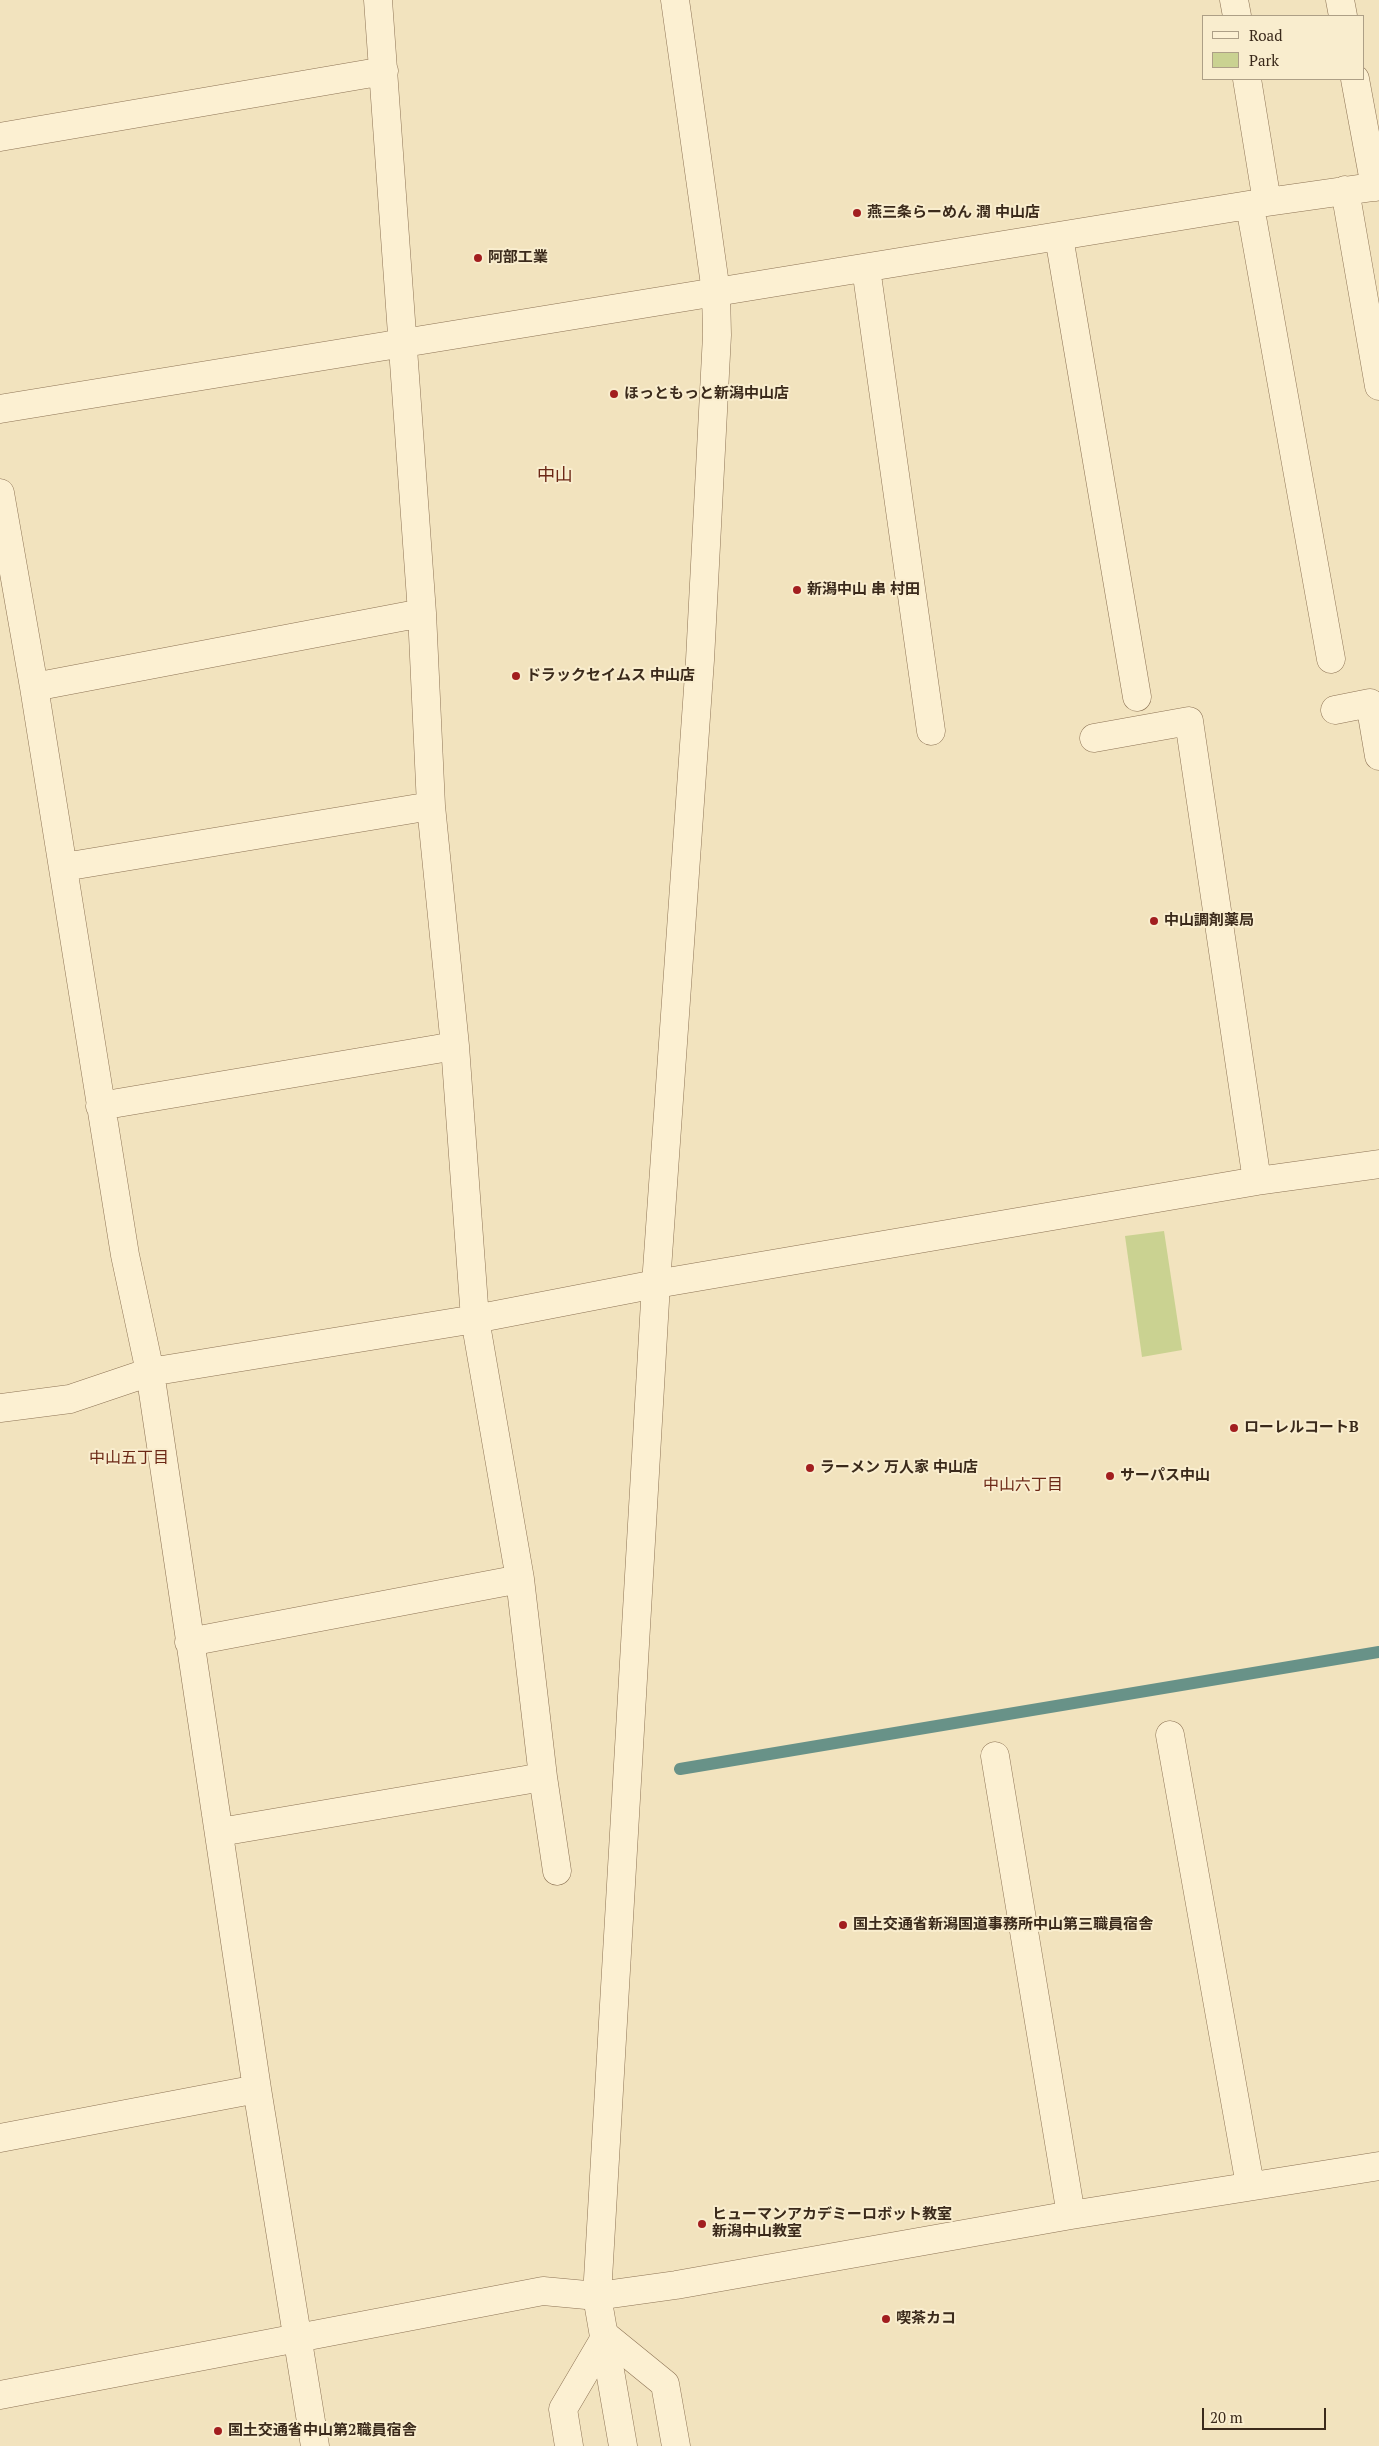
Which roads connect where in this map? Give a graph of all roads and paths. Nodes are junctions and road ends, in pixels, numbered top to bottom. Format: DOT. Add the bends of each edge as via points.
graph roads {
  1 [pos="378,0"];
  2 [pos="675,0"];
  3 [pos="1234,0"];
  4 [pos="1340,0"];
  5 [pos="1237,15"];
  6 [pos="1343,15"];
  7 [pos="384,71"];
  8 [pos="1247,80"];
  9 [pos="1354,80"];
  10 [pos="0,137"];
  11 [pos="1377,186"];
  12 [pos="1345,190"];
  13 [pos="1258,204"];
  14 [pos="1059,237"];
  15 [pos="866,268"];
  16 [pos="716,292"];
  17 [pos="403,345"];
  18 [pos="1379,386"];
  19 [pos="0,409"];
  20 [pos="0,493"];
  21 [pos="422,614"];
  22 [pos="1330,659"];
  23 [pos="34,687"];
  24 [pos="1137,698"];
  25 [pos="1334,710"];
  26 [pos="931,731"];
  27 [pos="1094,738"];
  28 [pos="1379,756"];
  29 [pos="431,806"];
  30 [pos="64,867"];
  31 [pos="455,1046"];
  32 [pos="100,1106"];
  33 [pos="1379,1164"];
  34 [pos="1257,1181"];
  35 [pos="656,1284"];
  36 [pos="474,1319"];
  37 [pos="150,1372"];
  38 [pos="0,1408"];
  39 [pos="520,1579"];
  40 [pos="189,1642"];
  41 [pos="1170,1734"];
  42 [pos="995,1756"];
  43 [pos="543,1777"];
  44 [pos="220,1832"];
  45 [pos="557,1870"];
  46 [pos="257,2089"];
  47 [pos="0,2138"];
  48 [pos="1379,2166"];
  49 [pos="1250,2186"];
  50 [pos="1071,2215"];
  51 [pos="597,2296"];
  52 [pos="297,2336"];
  53 [pos="606,2336"];
  54 [pos="0,2395"];
  55 [pos="315,2446"];
  56 [pos="569,2446"];
  57 [pos="624,2446"];
  58 [pos="676,2446"];
  1 -- 7 [label="street"];
  2 -- 16 [label="street"];
  3 -- 5 [label="street"];
  4 -- 6 [label="street"];
  7 -- 10 [label="street"];
  7 -- 17 [label="street"];
  8 -- 13 [label="street"];
  9 -- 11 [label="street"];
  11 -- 12 [label="street"];
  12 -- 13 [label="street"];
  12 -- 18 [label="street"];
  13 -- 14 [label="street"];
  13 -- 22 [label="street"];
  14 -- 15 [label="street"];
  14 -- 24 [label="street"];
  15 -- 16 [label="street"];
  15 -- 26 [label="street"];
  16 -- 17 [label="street"];
  16 -- 35 [label="street" via="717,335 700,660"];
  17 -- 19 [label="street"];
  17 -- 21 [label="street"];
  20 -- 23 [label="street"];
  21 -- 23 [label="street"];
  21 -- 29 [label="street"];
  23 -- 30 [label="street"];
  25 -- 28 [label="street" via="1370,703"];
  27 -- 34 [label="street" via="1189,721"];
  29 -- 30 [label="street"];
  29 -- 31 [label="street"];
  30 -- 32 [label="street"];
  31 -- 32 [label="street"];
  31 -- 36 [label="street"];
  32 -- 37 [label="street" via="125,1255"];
  33 -- 34 [label="street"];
  34 -- 35 [label="street"];
  35 -- 36 [label="street"];
  35 -- 51 [label="street"];
  36 -- 37 [label="street"];
  36 -- 39 [label="street"];
  37 -- 38 [label="street" via="70,1399"];
  37 -- 40 [label="street"];
  39 -- 40 [label="street"];
  39 -- 43 [label="street"];
  40 -- 44 [label="street"];
  41 -- 49 [label="street"];
  42 -- 50 [label="street"];
  43 -- 44 [label="street"];
  43 -- 45 [label="street"];
  44 -- 46 [label="street"];
  46 -- 47 [label="street"];
  46 -- 52 [label="street"];
  48 -- 49 [label="street"];
  49 -- 50 [label="street"];
  50 -- 51 [label="street"];
  51 -- 52 [label="street" via="543,2291"];
  51 -- 53 [label="street"];
  52 -- 54 [label="street"];
  52 -- 55 [label="street"];
  53 -- 56 [label="street" via="563,2409"];
  53 -- 57 [label="street"];
  53 -- 58 [label="street" via="665,2384"];
}
